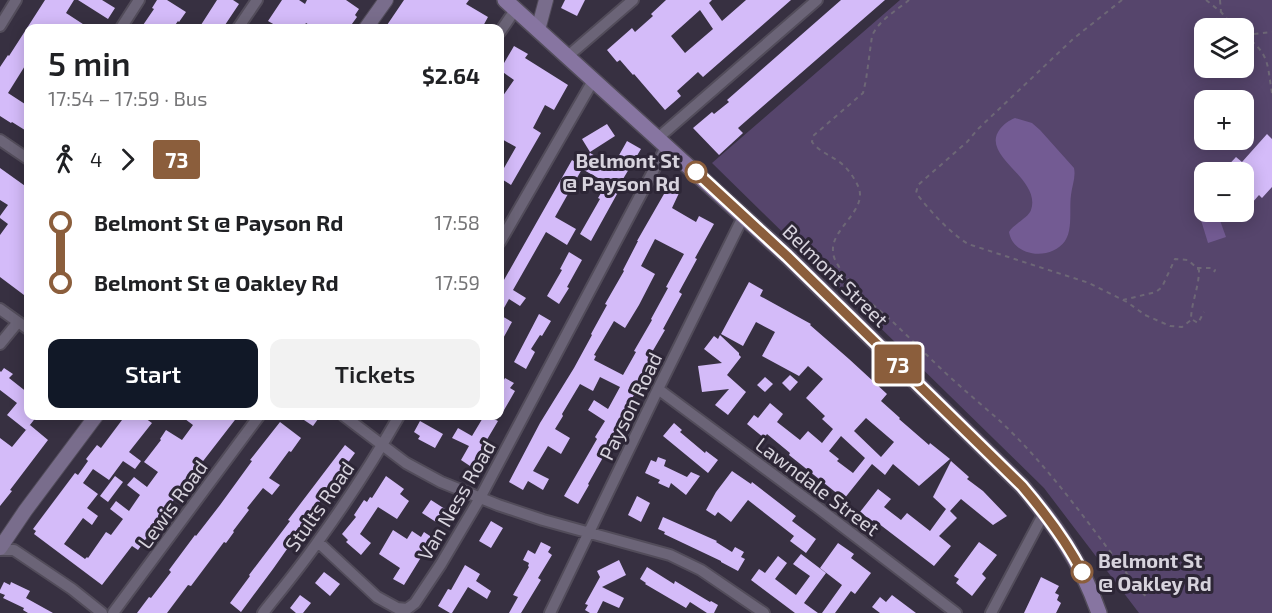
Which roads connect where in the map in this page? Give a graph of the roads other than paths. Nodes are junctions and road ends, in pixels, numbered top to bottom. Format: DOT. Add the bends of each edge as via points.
graph roads {
  1 [pos="16,0"];
  2 [pos="138,0"];
  3 [pos="257,0"];
  4 [pos="386,0"];
  5 [pos="546,0"];
  6 [pos="633,0"];
  7 [pos="817,0"];
  8 [pos="510,5"];
  9 [pos="123,24"];
  10 [pos="241,24"];
  11 [pos="369,24"];
  12 [pos="503,24"];
  13 [pos="0,26"];
  14 [pos="538,30"];
  15 [pos="567,56"];
  16 [pos="594,80"];
  17 [pos="0,140"];
  18 [pos="662,142"];
  19 [pos="24,156"];
  20 [pos="744,215"];
  21 [pos="504,235"];
  22 [pos="0,309"];
  23 [pos="18,321"];
  24 [pos="24,326"];
  25 [pos="0,344"];
  26 [pos="658,389"];
  27 [pos="93,420"];
  28 [pos="256,420"];
  29 [pos="349,420"];
  30 [pos="397,420"];
  31 [pos="383,445"];
  32 [pos="480,498"];
  33 [pos="1044,513"];
  34 [pos="588,532"];
  35 [pos="318,542"];
  36 [pos="0,549"];
  37 [pos="102,613"];
  38 [pos="113,613"];
  39 [pos="263,613"];
  40 [pos="551,613"];
  41 [pos="764,613"];
  42 [pos="956,613"];
  43 [pos="991,613"];
  44 [pos="1099,613"];
  1 -- 13 [label="street"];
  2 -- 9 [label="street"];
  3 -- 10 [label="street"];
  4 -- 11 [label="street"];
  5 -- 14 [label="street"];
  6 -- 15 [label="street"];
  7 -- 18 [label="street"];
  8 -- 12 [label="street"];
  8 -- 14 [label="main road, Belmont Street"];
  14 -- 15 [label="main road, Belmont Street"];
  15 -- 16 [label="main road, Belmont Street"];
  16 -- 18 [label="main road, Belmont Street"];
  16 -- 21 [label="street"];
  17 -- 19 [label="street"];
  18 -- 20 [label="main road, Belmont Street"];
  18 -- 32 [label="street, Van Ness Road"];
  20 -- 26 [label="street, Payson Road"];
  20 -- 33 [label="main road, Belmont Street" via="1022,486"];
  22 -- 23 [label="street"];
  23 -- 24 [label="street"];
  23 -- 25 [label="street"];
  26 -- 34 [label="street, Payson Road"];
  26 -- 42 [label="street, Lawndale Street"];
  27 -- 36 [label="street"];
  28 -- 38 [label="street, Lewis Road"];
  29 -- 31 [label="street"];
  30 -- 31 [label="street, Stults Road"];
  31 -- 32 [label="street" via="406,463"];
  31 -- 35 [label="street, Stults Road"];
  32 -- 34 [label="street"];
  32 -- 35 [label="street, Van Ness Road" via="441,564 407,609 377,597"];
  33 -- 43 [label="street"];
  33 -- 44 [label="main road, Belmont Street" via="1073,555"];
  34 -- 40 [label="street, Payson Road"];
  34 -- 41 [label="street" via="670,555"];
  35 -- 39 [label="street, Stults Road"];
  36 -- 37 [label="street" via="14,550"];
}
